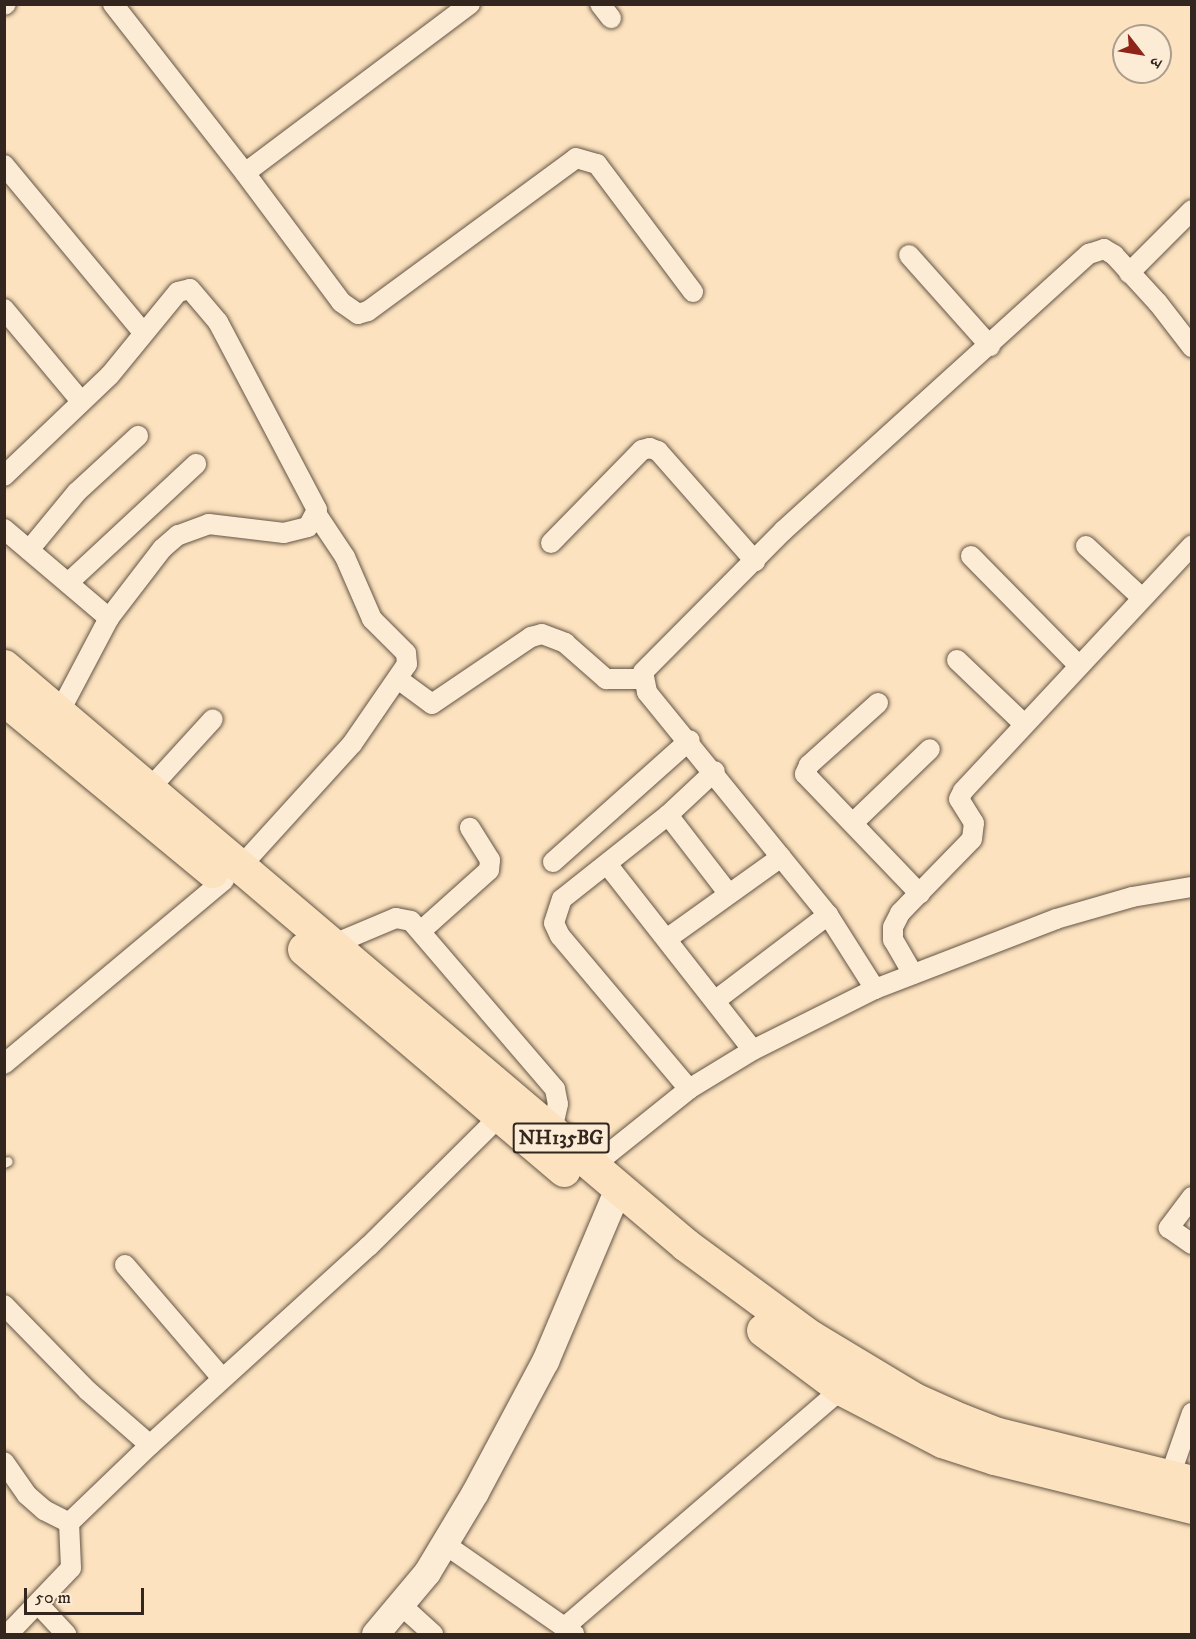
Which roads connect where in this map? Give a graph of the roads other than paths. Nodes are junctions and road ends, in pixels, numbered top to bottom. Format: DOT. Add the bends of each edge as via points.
graph roads {
  1 [pos="113,4"];
  2 [pos="470,4"];
  3 [pos="4,165"];
  4 [pos="244,173"];
  5 [pos="1191,210"];
  6 [pos="909,255"];
  7 [pos="1129,273"];
  8 [pos="693,292"];
  9 [pos="4,309"];
  10 [pos="142,332"];
  11 [pos="1187,334"];
  12 [pos="990,346"];
  13 [pos="81,401"];
  14 [pos="138,436"];
  15 [pos="195,465"];
  16 [pos="4,476"];
  17 [pos="317,515"];
  18 [pos="4,529"];
  19 [pos="551,543"];
  20 [pos="1191,545"];
  21 [pos="1086,546"];
  22 [pos="29,550"];
  23 [pos="971,556"];
  24 [pos="755,561"];
  25 [pos="68,583"];
  26 [pos="1142,598"];
  27 [pos="109,618"];
  28 [pos="957,660"];
  29 [pos="4,666"];
  30 [pos="1079,666"];
  31 [pos="398,679"];
  32 [pos="641,679"];
  33 [pos="4,699"];
  34 [pos="878,703"];
  35 [pos="59,713"];
  36 [pos="213,720"];
  37 [pos="1024,724"];
  38 [pos="690,740"];
  39 [pos="930,749"];
  40 [pos="715,771"];
  41 [pos="150,788"];
  42 [pos="668,815"];
  43 [pos="854,822"];
  44 [pos="470,828"];
  45 [pos="782,857"];
  46 [pos="553,862"];
  47 [pos="607,864"];
  48 [pos="232,873"];
  49 [pos="1191,886"];
  50 [pos="728,893"];
  51 [pos="920,894"];
  52 [pos="828,915"];
  53 [pos="422,930"];
  54 [pos="668,938"];
  55 [pos="334,945"];
  56 [pos="913,974"];
  57 [pos="875,989"];
  58 [pos="716,1000"];
  59 [pos="753,1050"];
  60 [pos="4,1064"];
  61 [pos="689,1089"];
  62 [pos="499,1117"];
  63 [pos="552,1131"];
  64 [pos="593,1166"];
  65 [pos="1191,1197"];
  66 [pos="615,1198"];
  67 [pos="1191,1244"];
  68 [pos="124,1265"];
  69 [pos="4,1305"];
  70 [pos="222,1378"];
  71 [pos="842,1389"];
  72 [pos="1191,1413"];
  73 [pos="150,1445"];
  74 [pos="4,1462"];
  75 [pos="1181,1479"];
  76 [pos="1191,1507"];
  77 [pos="69,1522"];
  78 [pos="446,1545"];
  79 [pos="39,1605"];
  80 [pos="402,1606"];
  81 [pos="570,1630"];
  82 [pos="8,1635"];
  83 [pos="66,1635"];
  84 [pos="375,1635"];
  85 [pos="433,1635"];
  1 -- 4 [label="street"];
  2 -- 4 [label="street"];
  3 -- 10 [label="street"];
  4 -- 8 [label="street" via="341,302 358,314 381,303 576,158 597,164"];
  5 -- 7 [label="street"];
  6 -- 12 [label="street"];
  7 -- 11 [label="street"];
  7 -- 12 [label="street" via="1109,251 1097,249"];
  9 -- 13 [label="street"];
  10 -- 13 [label="street" via="110,375"];
  10 -- 17 [label="street" via="178,292 190,289 198,294 261,397"];
  12 -- 24 [label="street"];
  13 -- 16 [label="street"];
  14 -- 22 [label="street" via="77,492"];
  15 -- 25 [label="street"];
  17 -- 27 [label="street" via="308,526 284,532 209,524 178,535 162,549"];
  17 -- 31 [label="street" via="345,557 372,620 406,653 407,664"];
  18 -- 22 [label="street"];
  19 -- 24 [label="street" via="642,450 650,448 658,451"];
  20 -- 26 [label="street"];
  21 -- 26 [label="street"];
  22 -- 25 [label="street"];
  23 -- 30 [label="street"];
  24 -- 32 [label="street" via="647,667"];
  25 -- 27 [label="street"];
  26 -- 30 [label="street"];
  27 -- 35 [label="street"];
  28 -- 37 [label="street"];
  29 -- 35 [label="highway, NH135BG"];
  30 -- 37 [label="street"];
  31 -- 32 [label="street" via="425,702 437,703 531,637 542,634 565,643 606,679"];
  31 -- 48 [label="street" via="352,744"];
  32 -- 38 [label="street" via="646,692"];
  33 -- 48 [label="highway, NH135BG"];
  34 -- 43 [label="street" via="809,765 805,774"];
  35 -- 41 [label="highway, NH135BG"];
  36 -- 41 [label="street"];
  37 -- 51 [label="street" via="963,791 962,807 976,832"];
  38 -- 40 [label="street"];
  38 -- 46 [label="street"];
  39 -- 43 [label="street"];
  40 -- 42 [label="street"];
  40 -- 45 [label="street"];
  41 -- 48 [label="highway, NH135BG"];
  42 -- 47 [label="street"];
  42 -- 50 [label="street"];
  43 -- 51 [label="street"];
  44 -- 53 [label="street" via="490,860 489,870"];
  45 -- 50 [label="street"];
  45 -- 52 [label="street"];
  47 -- 54 [label="street"];
  47 -- 61 [label="street" via="562,899 554,923 560,936"];
  48 -- 55 [label="highway, NH135BG"];
  48 -- 60 [label="street"];
  48 -- 62 [label="highway, NH135BG"];
  49 -- 56 [label="street" via="1132,897 1056,919"];
  50 -- 54 [label="street"];
  51 -- 56 [label="street" via="900,913 892,934"];
  52 -- 57 [label="street"];
  52 -- 58 [label="street"];
  53 -- 55 [label="street" via="411,921 396,918"];
  53 -- 63 [label="street" via="555,1089 558,1104"];
  54 -- 58 [label="street"];
  55 -- 63 [label="highway, NH135BG"];
  56 -- 57 [label="street"];
  57 -- 59 [label="street"];
  58 -- 59 [label="street"];
  59 -- 61 [label="street"];
  61 -- 64 [label="street"];
  62 -- 66 [label="highway, NH135BG"];
  62 -- 70 [label="street" via="369,1246"];
  63 -- 64 [label="highway, NH135BG"];
  64 -- 66 [label="highway, NH135BG"];
  65 -- 67 [label="street" via="1170,1228"];
  66 -- 71 [label="highway, NH135BG"];
  66 -- 75 [label="highway, NH135BG" via="745,1292 914,1399 998,1434"];
  66 -- 78 [label="street" via="545,1361"];
  68 -- 70 [label="street"];
  69 -- 73 [label="street" via="88,1391"];
  70 -- 73 [label="street"];
  71 -- 76 [label="highway, NH135BG" via="942,1441 994,1458"];
  71 -- 81 [label="street"];
  72 -- 75 [label="street"];
  73 -- 77 [label="street"];
  74 -- 77 [label="street" via="27,1495 44,1510"];
  77 -- 79 [label="street" via="71,1568"];
  78 -- 80 [label="street"];
  78 -- 81 [label="street"];
  79 -- 82 [label="street"];
  79 -- 83 [label="street"];
  80 -- 84 [label="street"];
  80 -- 85 [label="street"];
}
